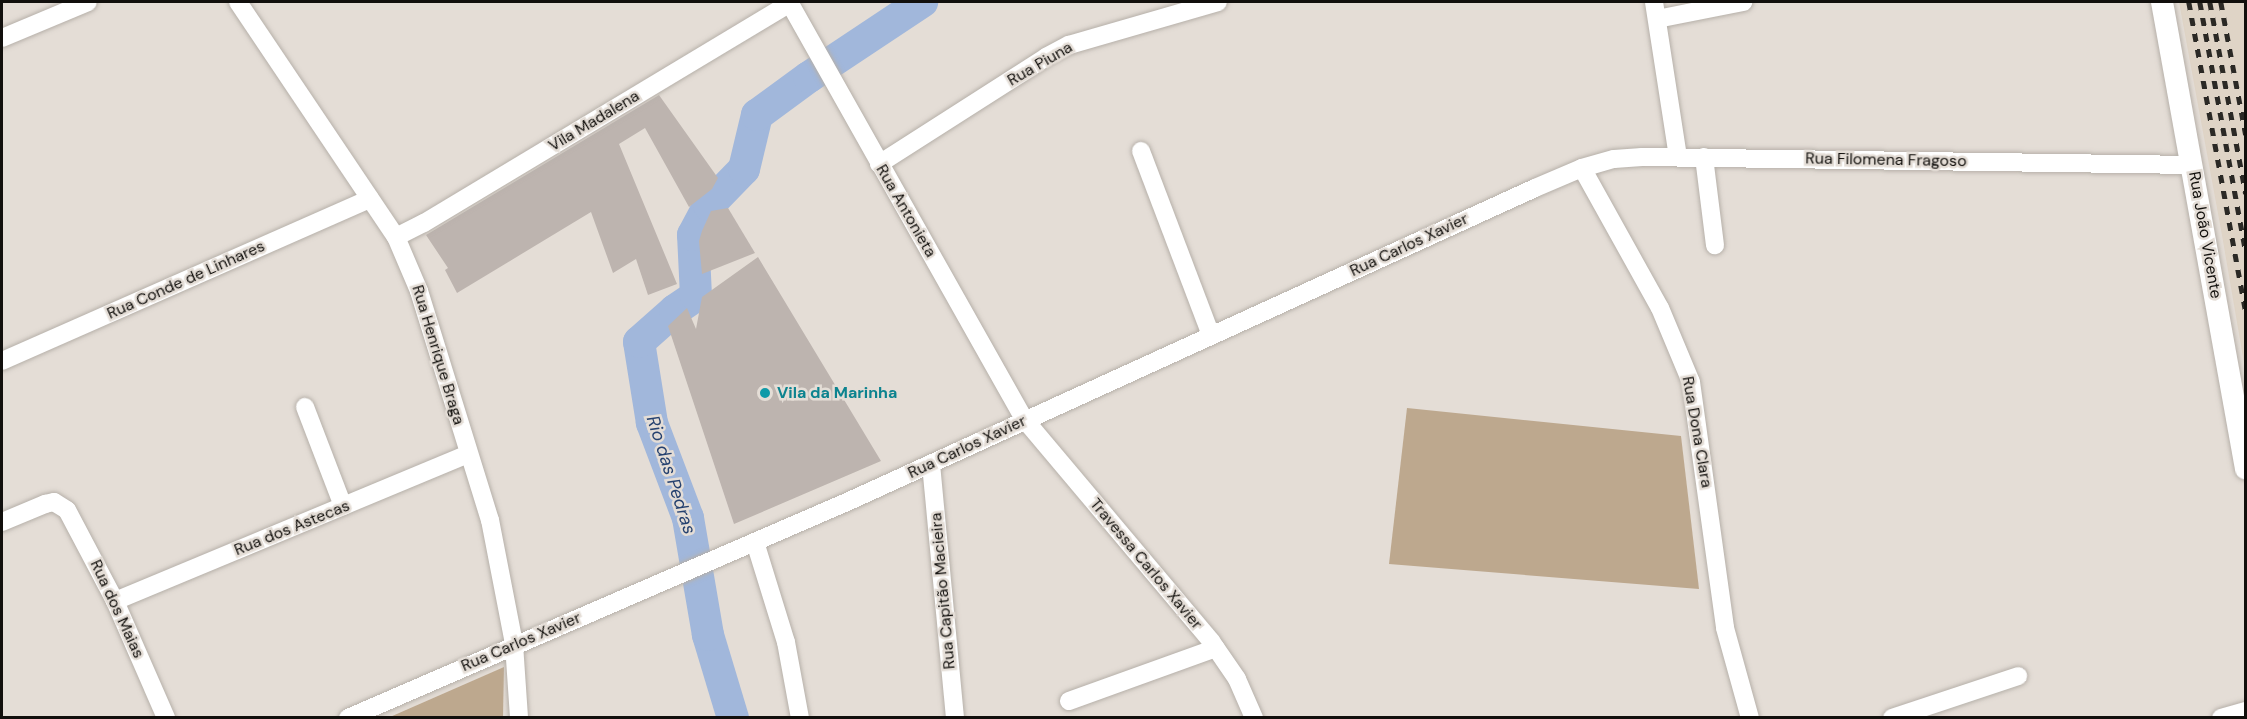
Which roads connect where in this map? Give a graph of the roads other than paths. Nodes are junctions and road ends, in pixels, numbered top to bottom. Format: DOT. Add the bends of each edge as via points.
graph roads {
  1 [pos="88,2"];
  2 [pos="238,2"];
  3 [pos="789,2"];
  4 [pos="1218,2"];
  5 [pos="1743,2"];
  6 [pos="2162,2"];
  7 [pos="1655,10"];
  8 [pos="2,38"];
  9 [pos="1141,151"];
  10 [pos="1678,157"];
  11 [pos="1704,157"];
  12 [pos="879,164"];
  13 [pos="2192,165"];
  14 [pos="1582,168"];
  15 [pos="370,199"];
  16 [pos="396,237"];
  17 [pos="1715,245"];
  18 [pos="1211,335"];
  19 [pos="2,361"];
  20 [pos="304,407"];
  21 [pos="1025,420"];
  22 [pos="468,454"];
  23 [pos="931,464"];
  24 [pos="2246,468"];
  25 [pos="343,506"];
  26 [pos="2,522"];
  27 [pos="755,542"];
  28 [pos="115,601"];
  29 [pos="514,645"];
  30 [pos="1216,648"];
  31 [pos="2018,676"];
  32 [pos="1069,701"];
  33 [pos="2246,711"];
  34 [pos="166,717"];
  35 [pos="348,717"];
  36 [pos="519,717"];
  37 [pos="801,717"];
  38 [pos="955,717"];
  39 [pos="1254,717"];
  40 [pos="1750,717"];
  41 [pos="1892,717"];
  42 [pos="2220,717"];
  1 -- 8 [label="street"];
  2 -- 15 [label="street, Rua Henrique Braga"];
  3 -- 12 [label="street, Rua Antonieta"];
  3 -- 16 [label="street, Vila Madalena"];
  4 -- 12 [label="street, Rua Piuna" via="1069,45"];
  5 -- 7 [label="street"];
  6 -- 13 [label="main road, Rua João Vicente"];
  7 -- 10 [label="street"];
  9 -- 18 [label="street"];
  10 -- 11 [label="street, Rua Filomena Fragoso"];
  10 -- 14 [label="street, Rua Filomena Fragoso" via="1614,159"];
  11 -- 13 [label="street, Rua Filomena Fragoso"];
  11 -- 17 [label="street"];
  12 -- 21 [label="street, Rua Antonieta"];
  13 -- 24 [label="main road, Rua João Vicente"];
  14 -- 18 [label="street, Rua Carlos Xavier"];
  14 -- 40 [label="street, Rua Dona Clara" via="1660,308 1691,382 1725,628"];
  15 -- 16 [label="street, Rua Henrique Braga"];
  15 -- 19 [label="street, Rua Conde de Linhares"];
  16 -- 22 [label="street, Rua Henrique Braga" via="434,333"];
  18 -- 21 [label="street, Rua Carlos Xavier"];
  20 -- 25 [label="street"];
  21 -- 23 [label="street, Rua Carlos Xavier"];
  21 -- 30 [label="street, Travessa Carlos Xavier"];
  22 -- 25 [label="street, Rua dos Astecas"];
  22 -- 29 [label="street, Rua Henrique Braga" via="490,520"];
  23 -- 27 [label="street, Rua Carlos Xavier"];
  23 -- 38 [label="street, Rua Capitão Macieira"];
  25 -- 28 [label="street, Rua dos Astecas"];
  26 -- 28 [label="street, Rua dos Maias" via="45,504 62,505"];
  27 -- 29 [label="street, Rua Carlos Xavier"];
  27 -- 37 [label="street" via="786,642"];
  28 -- 34 [label="street, Rua dos Maias"];
  29 -- 35 [label="street, Rua Carlos Xavier"];
  29 -- 36 [label="street, Rua Henrique Braga"];
  30 -- 32 [label="street"];
  30 -- 39 [label="street, Travessa Carlos Xavier" via="1237,679"];
  31 -- 41 [label="street"];
  33 -- 42 [label="street"];
}
